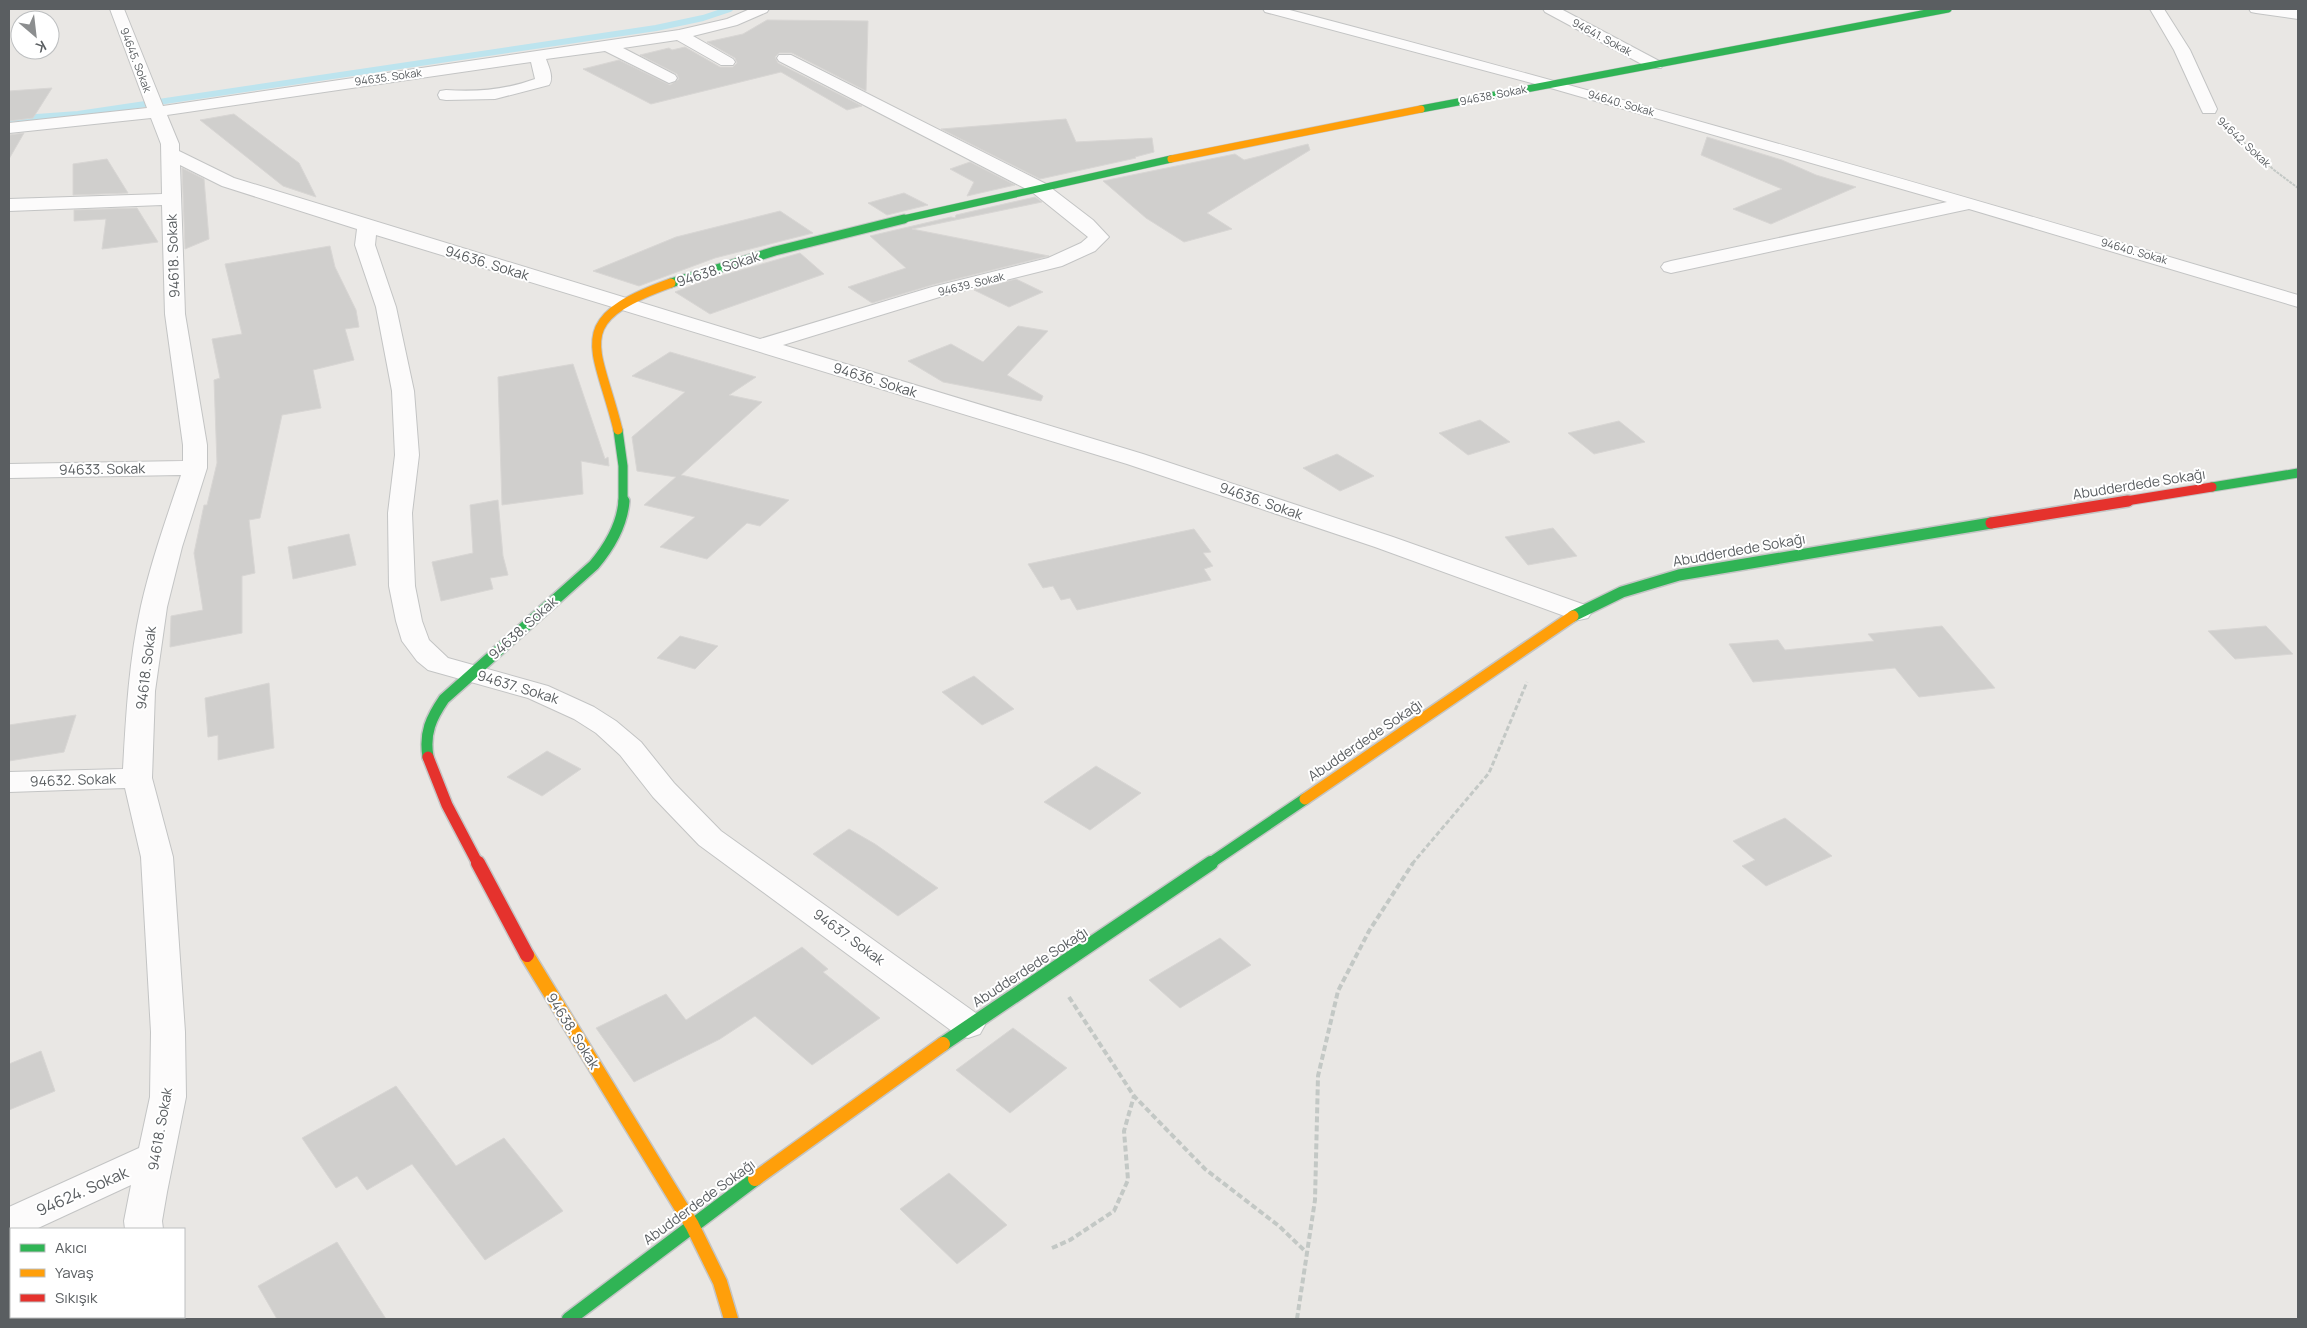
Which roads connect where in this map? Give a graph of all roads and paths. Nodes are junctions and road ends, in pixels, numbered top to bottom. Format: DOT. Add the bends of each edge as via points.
graph roads {
  1 [pos="116,9"];
  2 [pos="762,9"];
  3 [pos="1270,9"];
  4 [pos="1550,9"];
  5 [pos="1948,9"];
  6 [pos="2157,9"];
  7 [pos="2256,9"];
  8 [pos="2298,15"];
  9 [pos="679,35"];
  10 [pos="608,46"];
  11 [pos="536,56"];
  12 [pos="785,58"];
  13 [pos="727,62"];
  14 [pos="1655,65"];
  15 [pos="669,78"];
  16 [pos="1553,84"];
  17 [pos="446,95"];
  18 [pos="153,106"];
  19 [pos="2209,109"];
  20 [pos="9,128"];
  21 [pos="170,153"];
  22 [pos="1039,188"];
  23 [pos="2298,188"];
  24 [pos="170,199"];
  25 [pos="1969,203"];
  26 [pos="9,205"];
  27 [pos="367,226"];
  28 [pos="1671,267"];
  29 [pos="2298,300"];
  30 [pos="622,305"];
  31 [pos="762,345"];
  32 [pos="195,468"];
  33 [pos="9,471"];
  34 [pos="2298,473"];
  35 [pos="1579,612"];
  36 [pos="1535,642"];
  37 [pos="473,673"];
  38 [pos="137,778"];
  39 [pos="9,782"];
  40 [pos="1051,972"];
  41 [pos="968,1025"];
  42 [pos="1134,1096"];
  43 [pos="156,1157"];
  44 [pos="9,1224"];
  45 [pos="692,1225"];
  46 [pos="144,1228"];
  47 [pos="1052,1248"];
  48 [pos="1306,1252"];
  49 [pos="569,1319"];
  50 [pos="731,1319"];
  51 [pos="1297,1319"];
  1 -- 18 [label="street, 94645. Sokak"];
  2 -- 9 [label="street, 94635. Sokak" via="732,22"];
  3 -- 16 [label="street, 94640. Sokak"];
  4 -- 14 [label="street, 94641. Sokak"];
  5 -- 14 [label="street, 94638. Sokak"];
  6 -- 19 [label="street, 94642. Sokak" via="2182,50"];
  7 -- 8 [label="street"];
  9 -- 10 [label="street, 94635. Sokak"];
  9 -- 13 [label="street"];
  10 -- 11 [label="street, 94635. Sokak"];
  10 -- 15 [label="street"];
  11 -- 17 [label="street" via="543,82 516,92 486,96"];
  11 -- 18 [label="street, 94635. Sokak"];
  12 -- 22 [label="street"];
  14 -- 16 [label="street, 94638. Sokak"];
  16 -- 22 [label="street, 94638. Sokak" via="1258,140"];
  16 -- 25 [label="street, 94640. Sokak"];
  18 -- 20 [label="street, 94635. Sokak"];
  18 -- 21 [label="street, 94618. Sokak" via="168,136"];
  19 -- 23 [label="path, 94642. Sokak" via="2229,131"];
  21 -- 24 [label="street, 94618. Sokak"];
  21 -- 27 [label="street, 94636. Sokak" via="228,182"];
  22 -- 30 [label="street, 94638. Sokak" via="778,250 700,273"];
  22 -- 31 [label="street, 94639. Sokak" via="1097,232 1097,241 1070,256 1036,268 939,291"];
  24 -- 26 [label="street"];
  24 -- 32 [label="street, 94618. Sokak" via="175,314 195,445"];
  25 -- 28 [label="street, 94640. Sokak"];
  25 -- 29 [label="street, 94640. Sokak"];
  27 -- 30 [label="street, 94636. Sokak"];
  27 -- 37 [label="street, 94637. Sokak" via="365,245 386,307 404,399 407,455 400,513 402,586 409,621 416,641 438,664"];
  30 -- 31 [label="street, 94636. Sokak"];
  30 -- 37 [label="street, 94638. Sokak" via="600,325 595,349 617,426 622,462 623,504 618,528 586,572"];
  31 -- 35 [label="street, 94636. Sokak" via="1135,459 1384,542"];
  32 -- 33 [label="street, 94633. Sokak"];
  32 -- 38 [label="street, 94618. Sokak" via="169,547 154,607 141,691"];
  34 -- 35 [label="street, Abudderdede Sokağı" via="1695,572 1617,592"];
  35 -- 36 [label="street, Abudderdede Sokağı"];
  36 -- 40 [label="street, Abudderdede Sokağı"];
  36 -- 48 [label="path" via="1526,691 1489,773 1413,862 1369,931 1338,991 1318,1076 1315,1200"];
  37 -- 41 [label="street, 94637. Sokak" via="537,690 596,720 627,744 683,813 710,838"];
  37 -- 45 [label="street, 94638. Sokak" via="444,699 429,721 424,741 430,766 447,805 537,973"];
  38 -- 39 [label="street, 94632. Sokak"];
  38 -- 43 [label="street, 94618. Sokak" via="157,857 168,1023 168,1097"];
  40 -- 41 [label="street, Abudderdede Sokağı"];
  40 -- 42 [label="path"];
  41 -- 45 [label="street, Abudderdede Sokağı"];
  42 -- 47 [label="path" via="1124,1131 1128,1180 1114,1211"];
  42 -- 48 [label="path" via="1206,1169 1279,1226"];
  43 -- 44 [label="street, 94624. Sokak"];
  43 -- 46 [label="street, 94618. Sokak"];
  45 -- 49 [label="street, Abudderdede Sokağı"];
  45 -- 50 [label="street, 94638. Sokak" via="728,1300"];
  48 -- 51 [label="path"];
}
